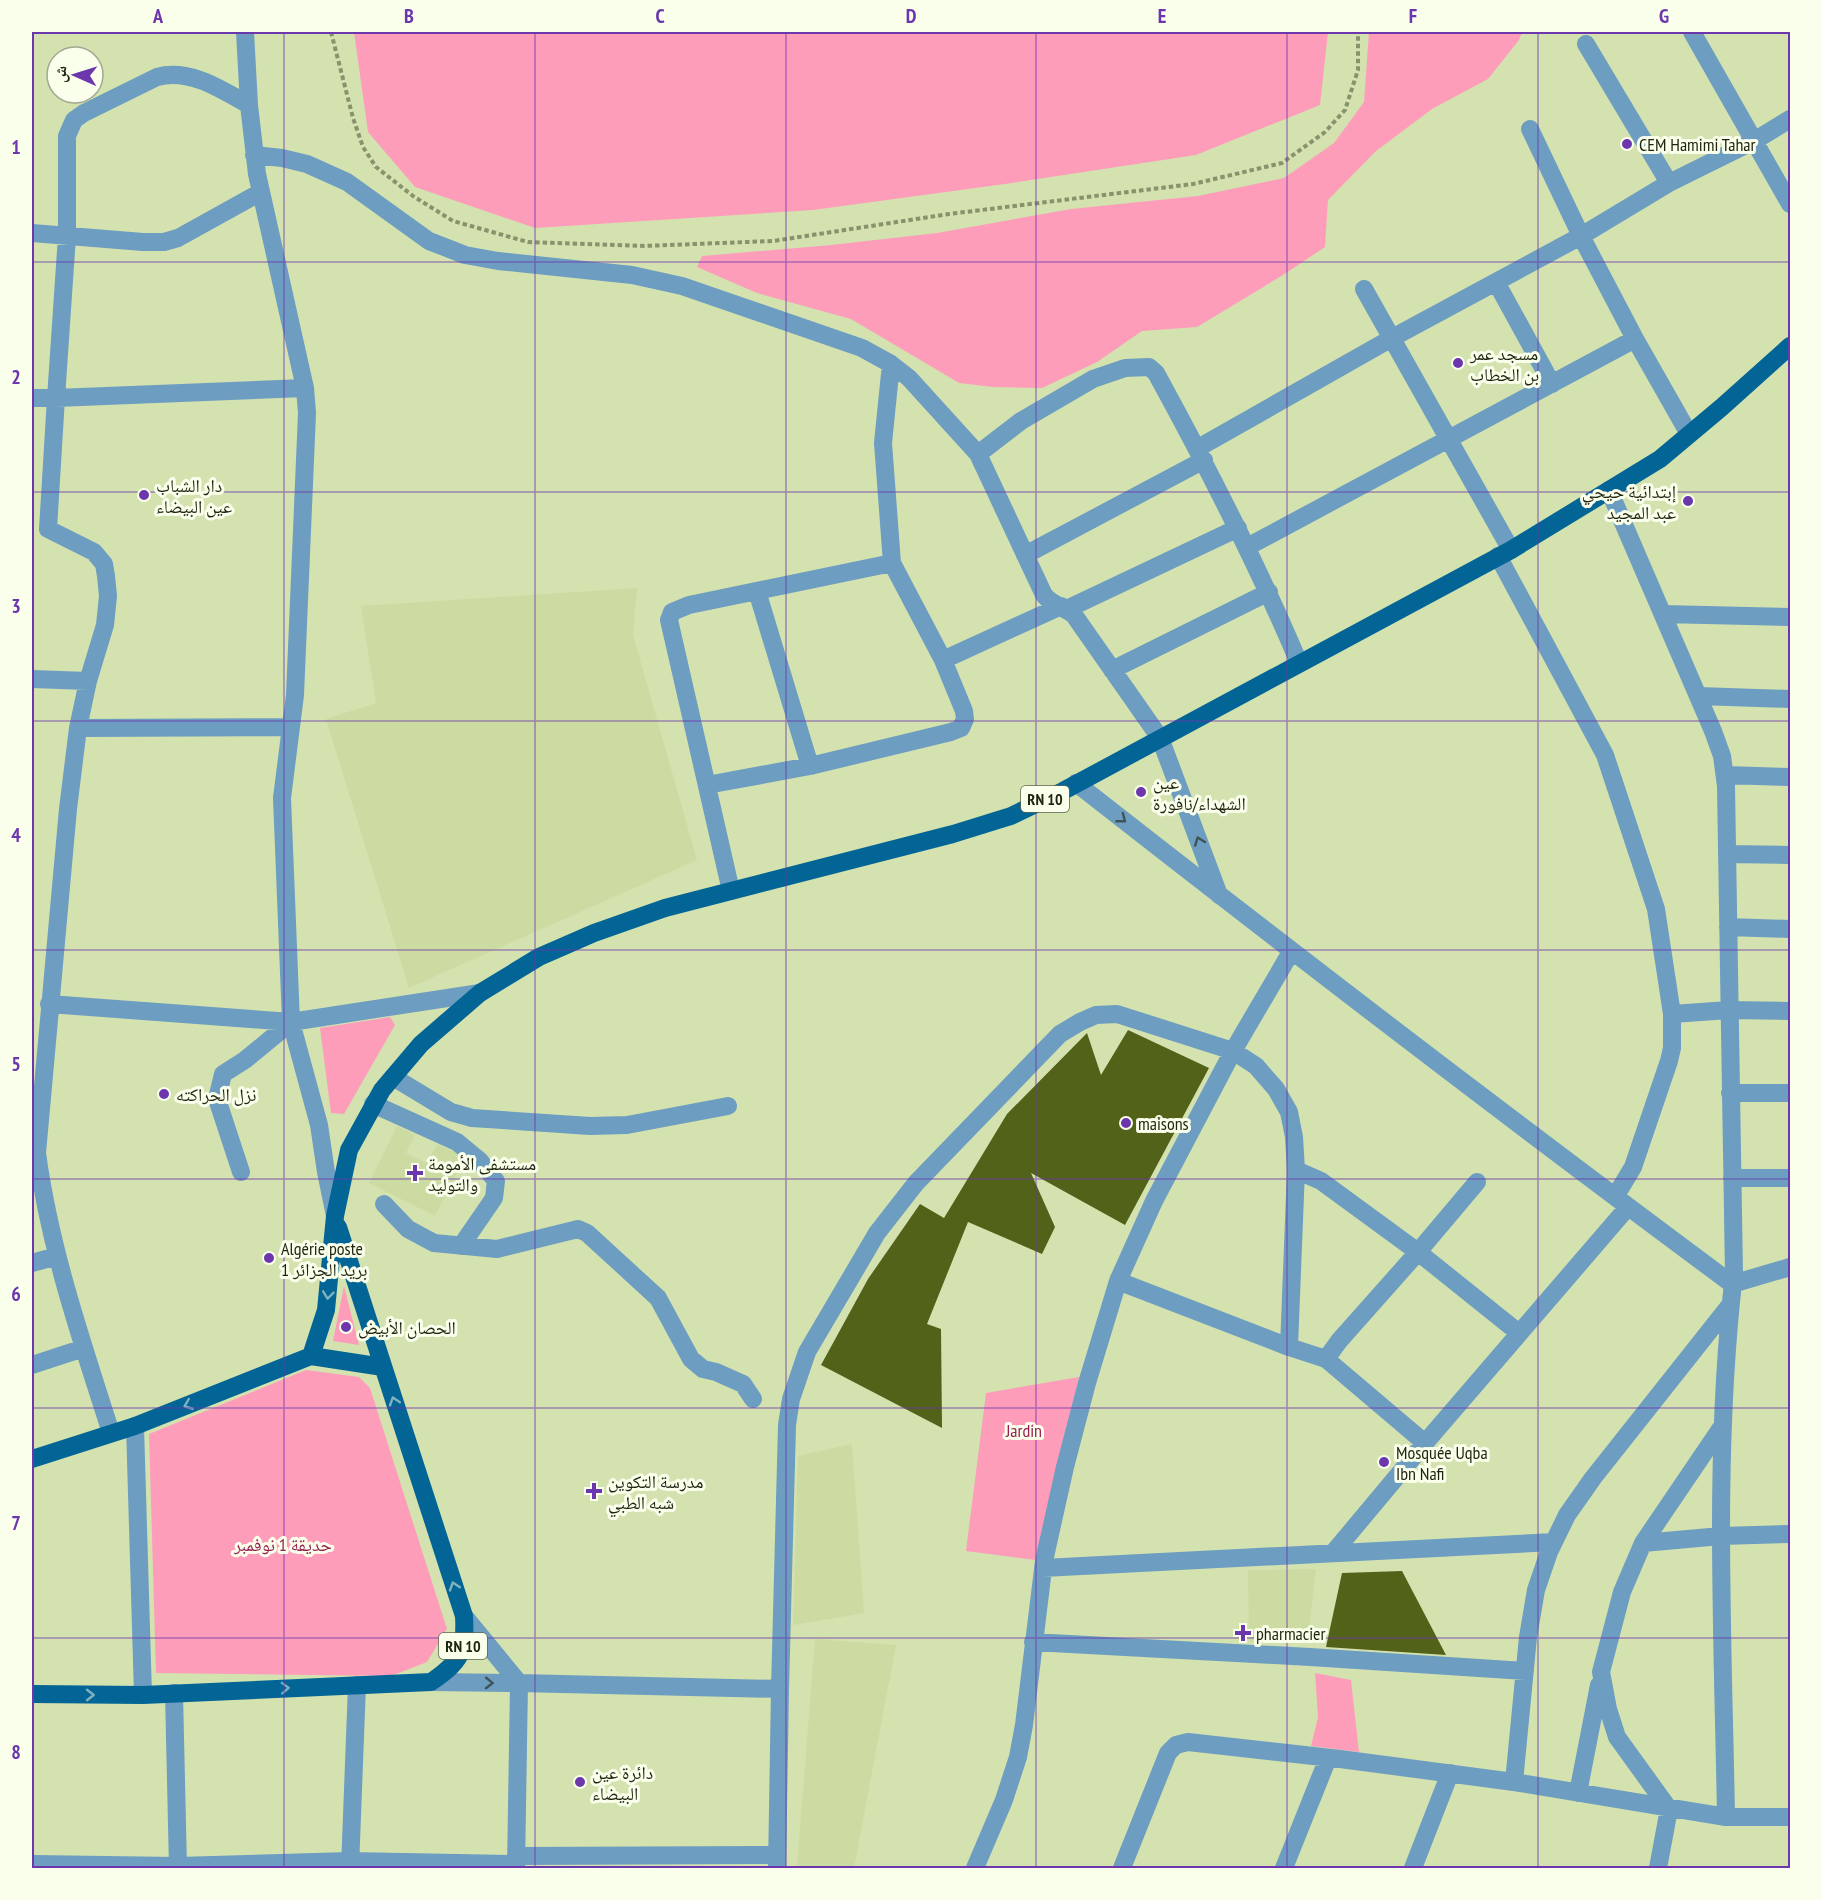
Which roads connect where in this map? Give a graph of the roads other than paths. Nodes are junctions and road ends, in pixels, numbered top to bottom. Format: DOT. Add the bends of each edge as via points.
graph roads {
  1 [pos="245,32"];
  2 [pos="1692,32"];
  3 [pos="1586,44"];
  4 [pos="249,105"];
  5 [pos="1791,119"];
  6 [pos="1530,129"];
  7 [pos="1754,141"];
  8 [pos="254,155"];
  9 [pos="1669,183"];
  10 [pos="261,192"];
  11 [pos="1791,204"];
  12 [pos="32,233"];
  13 [pos="67,236"];
  14 [pos="1581,236"];
  15 [pos="1496,282"];
  16 [pos="1364,289"];
  17 [pos="1392,338"];
  18 [pos="1635,339"];
  19 [pos="1791,346"];
  20 [pos="891,364"];
  21 [pos="1552,384"];
  22 [pos="305,388"];
  23 [pos="32,398"];
  24 [pos="56,398"];
  25 [pos="1689,434"];
  26 [pos="1449,440"];
  27 [pos="978,454"];
  28 [pos="1201,454"];
  29 [pos="1609,490"];
  30 [pos="40,525"];
  31 [pos="1238,528"];
  32 [pos="1247,547"];
  33 [pos="1504,553"];
  34 [pos="1025,555"];
  35 [pos="892,563"];
  36 [pos="757,591"];
  37 [pos="1269,592"];
  38 [pos="1064,608"];
  39 [pos="1663,614"];
  40 [pos="1791,617"];
  41 [pos="943,660"];
  42 [pos="1299,663"];
  43 [pos="1112,670"];
  44 [pos="32,679"];
  45 [pos="88,681"];
  46 [pos="1698,696"];
  47 [pos="1791,699"];
  48 [pos="291,727"];
  49 [pos="78,728"];
  50 [pos="1160,738"];
  51 [pos="810,766"];
  52 [pos="1725,775"];
  53 [pos="1791,777"];
  54 [pos="1076,783"];
  55 [pos="707,785"];
  56 [pos="1727,854"];
  57 [pos="1791,855"];
  58 [pos="731,891"];
  59 [pos="1219,895"];
  60 [pos="1728,927"];
  61 [pos="1791,929"];
  62 [pos="1292,952"];
  63 [pos="480,993"];
  64 [pos="50,1004"];
  65 [pos="1729,1010"];
  66 [pos="1791,1011"];
  67 [pos="1672,1014"];
  68 [pos="291,1022"];
  69 [pos="1233,1051"];
  70 [pos="393,1077"];
  71 [pos="1730,1093"];
  72 [pos="1791,1093"];
  73 [pos="373,1104"];
  74 [pos="728,1106"];
  75 [pos="34,1153"];
  76 [pos="1296,1170"];
  77 [pos="241,1172"];
  78 [pos="1791,1178"];
  79 [pos="1732,1179"];
  80 [pos="1476,1182"];
  81 [pos="1622,1202"];
  82 [pos="384,1203"];
  83 [pos="335,1216"];
  84 [pos="461,1246"];
  85 [pos="1418,1252"];
  86 [pos="57,1256"];
  87 [pos="32,1263"];
  88 [pos="1791,1267"];
  89 [pos="1118,1281"];
  90 [pos="1732,1284"];
  91 [pos="1730,1305"];
  92 [pos="1519,1333"];
  93 [pos="1289,1347"];
  94 [pos="84,1348"];
  95 [pos="311,1356"];
  96 [pos="1326,1359"];
  97 [pos="32,1365"];
  98 [pos="383,1367"];
  99 [pos="753,1399"];
  100 [pos="1723,1425"];
  101 [pos="135,1426"];
  102 [pos="111,1433"];
  103 [pos="1425,1443"];
  104 [pos="32,1459"];
  105 [pos="1791,1534"];
  106 [pos="1721,1536"];
  107 [pos="1554,1542"];
  108 [pos="1643,1543"];
  109 [pos="1333,1553"];
  110 [pos="1043,1568"];
  111 [pos="464,1616"];
  112 [pos="1033,1642"];
  113 [pos="1525,1671"];
  114 [pos="1602,1672"];
  115 [pos="431,1682"];
  116 [pos="519,1683"];
  117 [pos="357,1685"];
  118 [pos="780,1689"];
  119 [pos="174,1693"];
  120 [pos="32,1694"];
  121 [pos="143,1695"];
  122 [pos="1328,1758"];
  123 [pos="1450,1773"];
  124 [pos="1514,1782"];
  125 [pos="1578,1793"];
  126 [pos="1668,1809"];
  127 [pos="1726,1817"];
  128 [pos="1791,1817"];
  129 [pos="777,1862"];
  130 [pos="516,1863"];
  131 [pos="32,1864"];
  132 [pos="350,1865"];
  133 [pos="178,1867"];
  134 [pos="975,1869"];
  135 [pos="1122,1869"];
  136 [pos="1284,1869"];
  137 [pos="1413,1869"];
  138 [pos="1658,1869"];
  1 -- 4 [label="street"];
  2 -- 7 [label="street"];
  3 -- 9 [label="street"];
  4 -- 8 [label="street"];
  4 -- 13 [label="street" via="184,75 168,74 84,113 75,120 68,136"];
  5 -- 7 [label="street"];
  6 -- 14 [label="street"];
  7 -- 9 [label="street"];
  7 -- 11 [label="street"];
  8 -- 10 [label="street"];
  8 -- 20 [label="street" via="307,164 347,182 429,241 465,255 632,275 682,286 862,348"];
  9 -- 14 [label="street"];
  10 -- 13 [label="street" via="164,242"];
  10 -- 22 [label="street"];
  12 -- 13 [label="street"];
  13 -- 24 [label="street"];
  14 -- 15 [label="street"];
  14 -- 18 [label="street"];
  15 -- 17 [label="street"];
  15 -- 21 [label="street"];
  16 -- 17 [label="street"];
  17 -- 26 [label="street"];
  17 -- 28 [label="street"];
  18 -- 21 [label="street"];
  18 -- 25 [label="street"];
  19 -- 25 [label="main road, RN 10"];
  20 -- 27 [label="street" via="909,378"];
  20 -- 35 [label="street" via="883,443"];
  21 -- 26 [label="street"];
  22 -- 24 [label="street"];
  22 -- 48 [label="street" via="306,451"];
  23 -- 24 [label="street"];
  24 -- 30 [label="street"];
  25 -- 29 [label="main road, RN 10" via="1660,459"];
  26 -- 32 [label="street"];
  26 -- 33 [label="street"];
  27 -- 28 [label="street" via="1021,421 1093,380 1125,368 1149,367"];
  27 -- 34 [label="street"];
  28 -- 31 [label="street"];
  28 -- 34 [label="street"];
  29 -- 33 [label="main road, RN 10"];
  29 -- 39 [label="street"];
  30 -- 45 [label="street" via="94,552 104,564 108,596 105,625"];
  31 -- 32 [label="street"];
  31 -- 38 [label="street"];
  32 -- 37 [label="street"];
  33 -- 42 [label="main road, RN 10"];
  33 -- 67 [label="street" via="1605,754 1656,909"];
  34 -- 38 [label="street" via="1044,595"];
  35 -- 36 [label="street"];
  35 -- 41 [label="street"];
  36 -- 51 [label="street"];
  36 -- 55 [label="street" via="689,604 672,612 669,620"];
  37 -- 42 [label="street"];
  37 -- 43 [label="street"];
  38 -- 41 [label="street"];
  38 -- 43 [label="street" via="1074,615"];
  39 -- 40 [label="street"];
  39 -- 46 [label="street"];
  41 -- 51 [label="street" via="964,711 961,728"];
  42 -- 50 [label="main road, RN 10"];
  43 -- 50 [label="street"];
  44 -- 45 [label="street"];
  45 -- 49 [label="street"];
  46 -- 47 [label="street"];
  46 -- 52 [label="street" via="1722,756"];
  48 -- 49 [label="street"];
  48 -- 68 [label="street" via="282,798"];
  49 -- 64 [label="street"];
  50 -- 54 [label="main road, RN 10"];
  59 -- 50 [label="street, one-way"];
  51 -- 55 [label="street"];
  52 -- 53 [label="street"];
  52 -- 56 [label="street"];
  54 -- 58 [label="main road, RN 10" via="1011,816 973,828"];
  54 -- 59 [label="street, one-way"];
  55 -- 58 [label="street"];
  56 -- 57 [label="street"];
  56 -- 60 [label="street"];
  58 -- 63 [label="main road, RN 10" via="665,908 594,933 539,957"];
  59 -- 62 [label="street"];
  60 -- 61 [label="street"];
  60 -- 65 [label="street"];
  62 -- 69 [label="street"];
  62 -- 81 [label="street"];
  63 -- 68 [label="street"];
  63 -- 70 [label="main road, RN 10" via="421,1044"];
  64 -- 68 [label="street"];
  64 -- 75 [label="street"];
  65 -- 66 [label="street"];
  65 -- 67 [label="street"];
  65 -- 71 [label="street"];
  67 -- 81 [label="street" via="1669,1061"];
  68 -- 77 [label="street" via="224,1074 217,1099"];
  68 -- 83 [label="street" via="319,1125"];
  69 -- 76 [label="street" via="1256,1066 1276,1089 1288,1112"];
  69 -- 89 [label="street" via="1154,1201"];
  69 -- 118 [label="street" via="1117,1014 1096,1015 1080,1022 1060,1034 960,1135 916,1182 877,1233 807,1352 791,1399 787,1425"];
  70 -- 73 [label="main road, RN 10"];
  70 -- 74 [label="street" via="451,1112 472,1118 627,1125"];
  71 -- 72 [label="street"];
  71 -- 79 [label="street"];
  73 -- 83 [label="main road, RN 10" via="349,1150"];
  73 -- 84 [label="street" via="457,1142 496,1181 494,1198"];
  75 -- 86 [label="street"];
  76 -- 85 [label="street" via="1321,1181"];
  76 -- 93 [label="street"];
  78 -- 79 [label="street"];
  79 -- 90 [label="street"];
  80 -- 85 [label="street"];
  81 -- 90 [label="street"];
  81 -- 92 [label="street"];
  82 -- 84 [label="street" via="408,1229 434,1243"];
  83 -- 95 [label="main road, RN 10, one-way" via="326,1310"];
  83 -- 98 [label="main road, RN 10"];
  84 -- 99 [label="street" via="497,1249 578,1229 587,1233 658,1298 692,1359 703,1369 743,1384"];
  85 -- 92 [label="street"];
  85 -- 96 [label="street"];
  86 -- 87 [label="street"];
  86 -- 94 [label="street"];
  88 -- 90 [label="street"];
  89 -- 93 [label="street"];
  89 -- 110 [label="street" via="1065,1467"];
  90 -- 91 [label="street"];
  91 -- 100 [label="street"];
  91 -- 107 [label="street" via="1593,1478"];
  92 -- 103 [label="street"];
  93 -- 96 [label="street"];
  94 -- 97 [label="street"];
  94 -- 102 [label="street"];
  95 -- 98 [label="main road"];
  95 -- 101 [label="main road, one-way"];
  96 -- 103 [label="street"];
  111 -- 98 [label="main road, RN 10, one-way"];
  100 -- 106 [label="street"];
  100 -- 108 [label="street"];
  101 -- 102 [label="main road"];
  101 -- 121 [label="street"];
  102 -- 104 [label="main road"];
  103 -- 109 [label="street"];
  105 -- 106 [label="street"];
  106 -- 108 [label="street"];
  106 -- 127 [label="street"];
  107 -- 109 [label="street"];
  107 -- 113 [label="street" via="1536,1590"];
  108 -- 114 [label="street" via="1622,1592"];
  109 -- 110 [label="street"];
  110 -- 112 [label="street"];
  111 -- 115 [label="main road, RN 10" via="461,1653 452,1667"];
  111 -- 116 [label="street"];
  112 -- 113 [label="street"];
  112 -- 134 [label="street" via="1018,1757"];
  113 -- 124 [label="street"];
  114 -- 125 [label="street"];
  114 -- 126 [label="street" via="1617,1737"];
  115 -- 116 [label="street, one-way"];
  115 -- 117 [label="main road, RN 10"];
  116 -- 118 [label="street"];
  116 -- 130 [label="street"];
  119 -- 117 [label="main road, RN 10, one-way"];
  117 -- 132 [label="street"];
  118 -- 129 [label="street"];
  119 -- 121 [label="main road, RN 10"];
  119 -- 133 [label="street"];
  120 -- 121 [label="main road, RN 10, one-way"];
  122 -- 123 [label="street"];
  122 -- 135 [label="street" via="1188,1742 1176,1745 1168,1753"];
  122 -- 136 [label="street"];
  123 -- 124 [label="street"];
  123 -- 137 [label="street"];
  124 -- 125 [label="street"];
  125 -- 126 [label="street"];
  126 -- 127 [label="street"];
  126 -- 138 [label="street"];
  127 -- 128 [label="street"];
  129 -- 130 [label="street"];
  130 -- 132 [label="street"];
  131 -- 133 [label="street"];
  132 -- 133 [label="street"];
}
